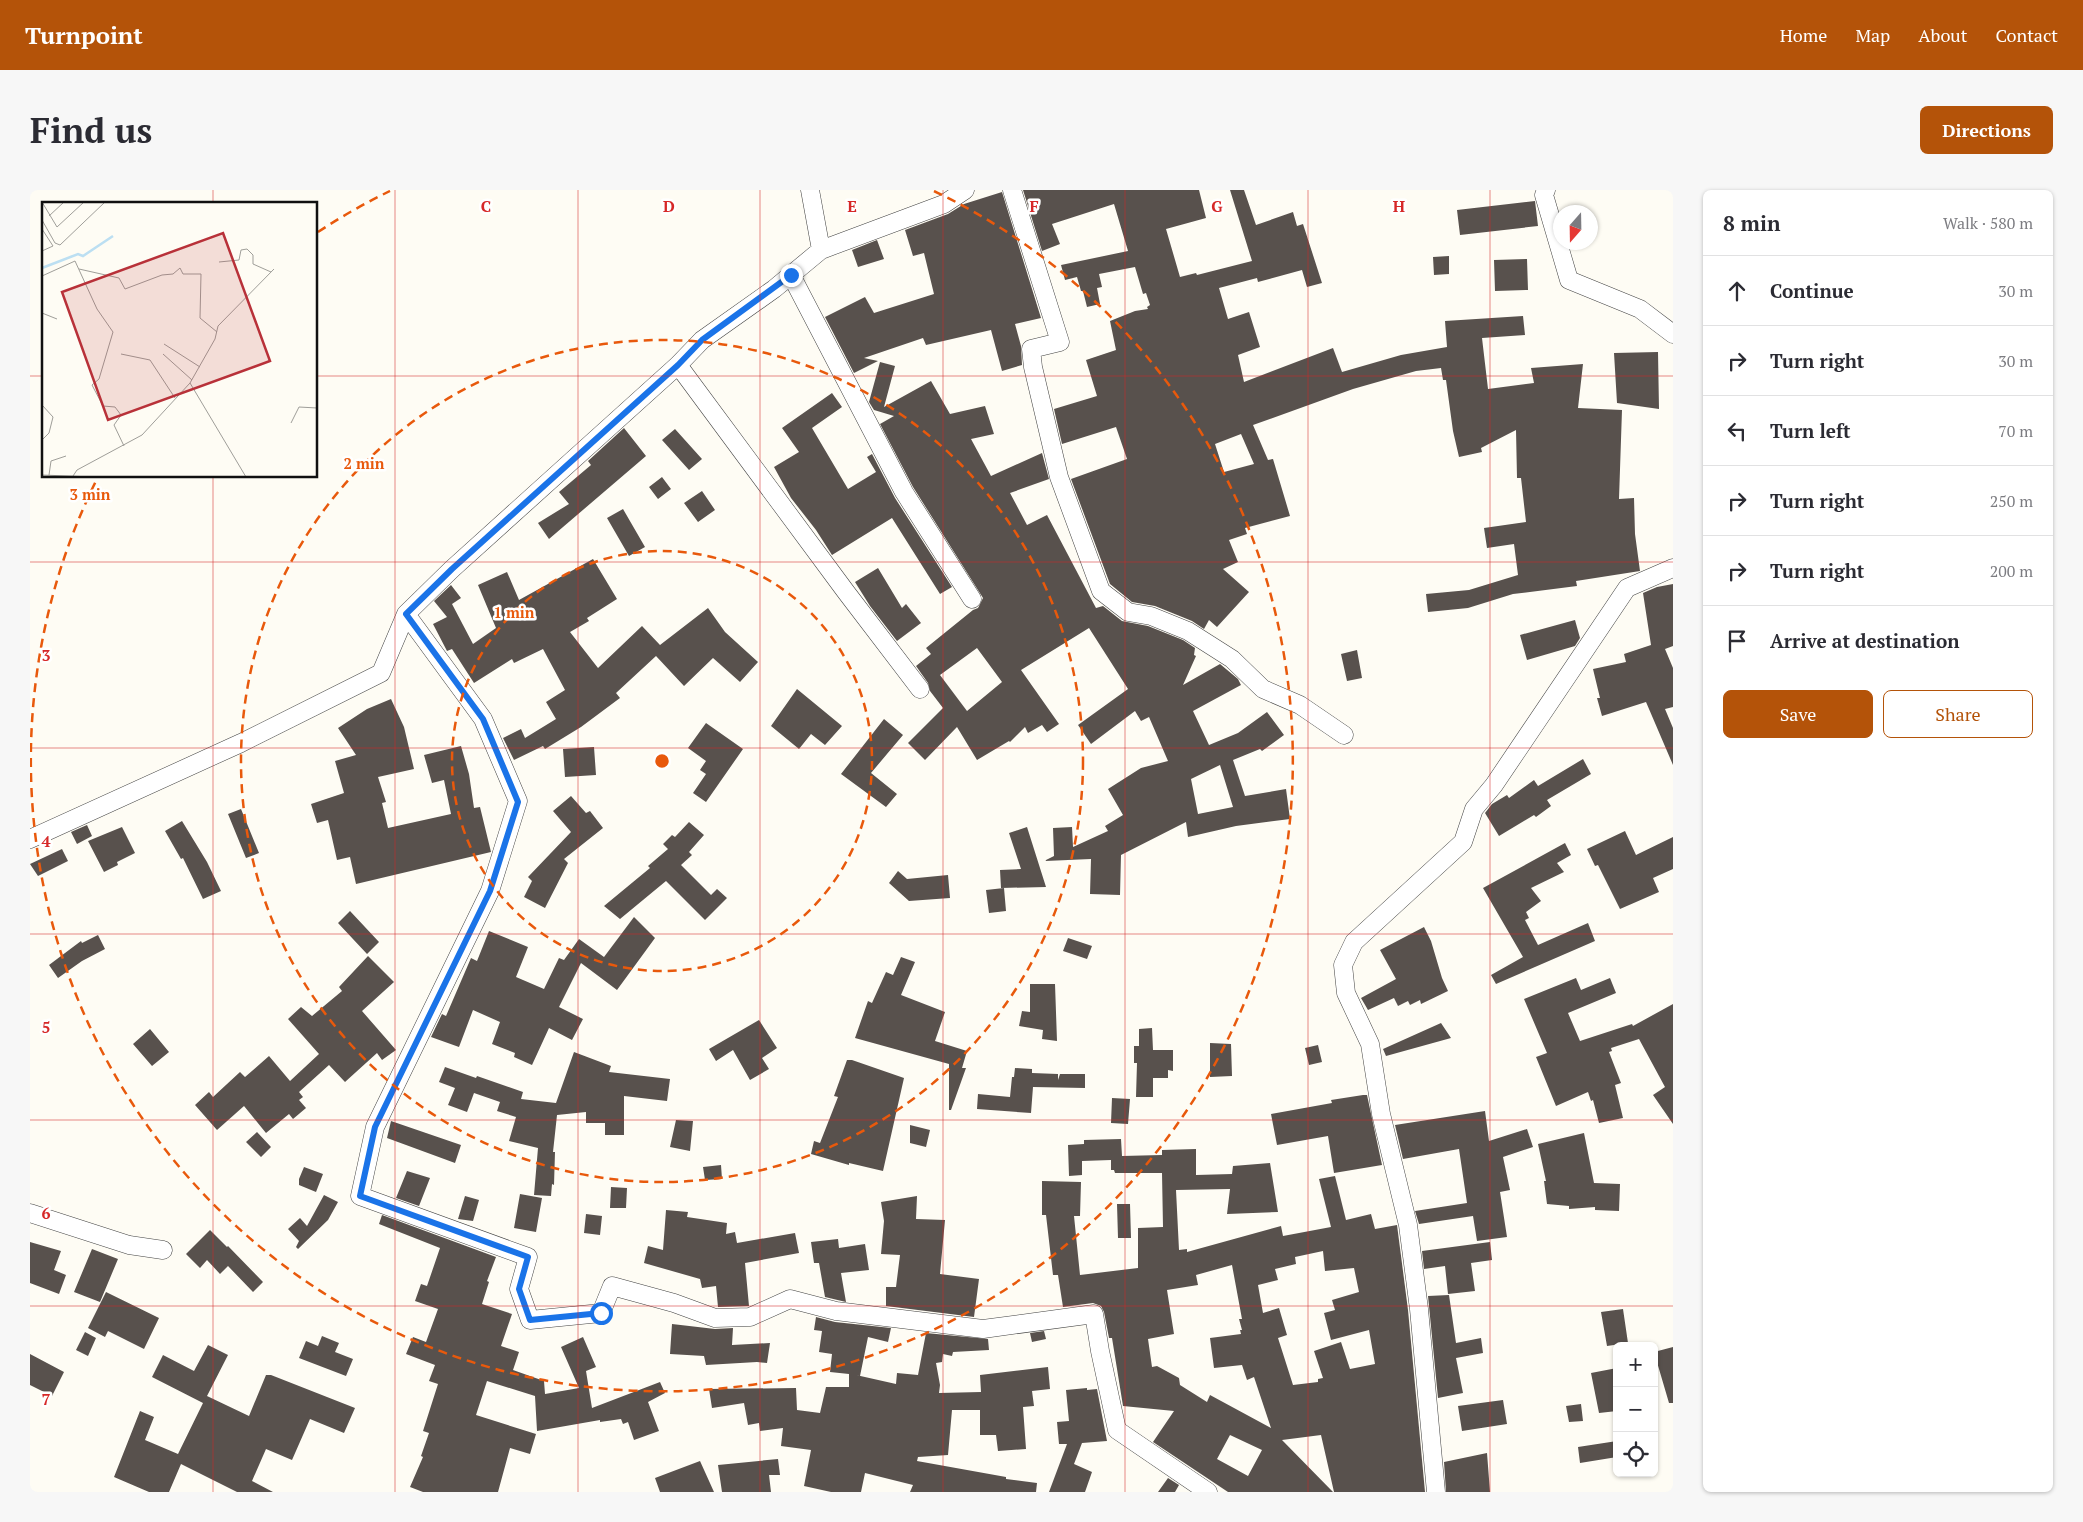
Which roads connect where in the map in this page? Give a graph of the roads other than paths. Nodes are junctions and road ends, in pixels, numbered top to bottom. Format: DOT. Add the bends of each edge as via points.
graph roads {
  1 [pos="810,190"];
  2 [pos="965,190"];
  3 [pos="1012,190"];
  4 [pos="1546,190"];
  5 [pos="821,250"];
  6 [pos="791,275"];
  7 [pos="1673,334"];
  8 [pos="678,365"];
  9 [pos="1673,568"];
  10 [pos="972,599"];
  11 [pos="406,614"];
  12 [pos="920,689"];
  13 [pos="1344,735"];
  14 [pos="30,839"];
  15 [pos="30,1213"];
  16 [pos="163,1250"];
  17 [pos="1208,1492"];
  18 [pos="1436,1492"];
  1 -- 5 [label="street"];
  2 -- 5 [label="street" via="944,204"];
  3 -- 13 [label="street" via="1060,342 1031,349 1034,367 1059,477 1101,591 1128,612 1151,616 1188,631 1232,659 1263,689 1300,705"];
  4 -- 7 [label="street" via="1544,195 1569,280 1640,309"];
  5 -- 6 [label="street"];
  6 -- 8 [label="street" via="702,340"];
  6 -- 10 [label="street" via="904,492"];
  8 -- 11 [label="street"];
  8 -- 12 [label="street"];
  9 -- 18 [label="street" via="1627,588 1494,785 1474,809 1463,842 1354,942 1342,965 1346,993 1370,1044 1381,1114 1408,1225"];
  11 -- 14 [label="street" via="381,672 241,743"];
  11 -- 17 [label="street" via="483,719 518,802 490,891 375,1127 360,1196 528,1257 519,1289 530,1320 601,1313 612,1286 715,1318 750,1317 790,1299 836,1311 983,1329 1094,1314 1117,1430"];
  15 -- 16 [label="street" via="128,1245"];
}
